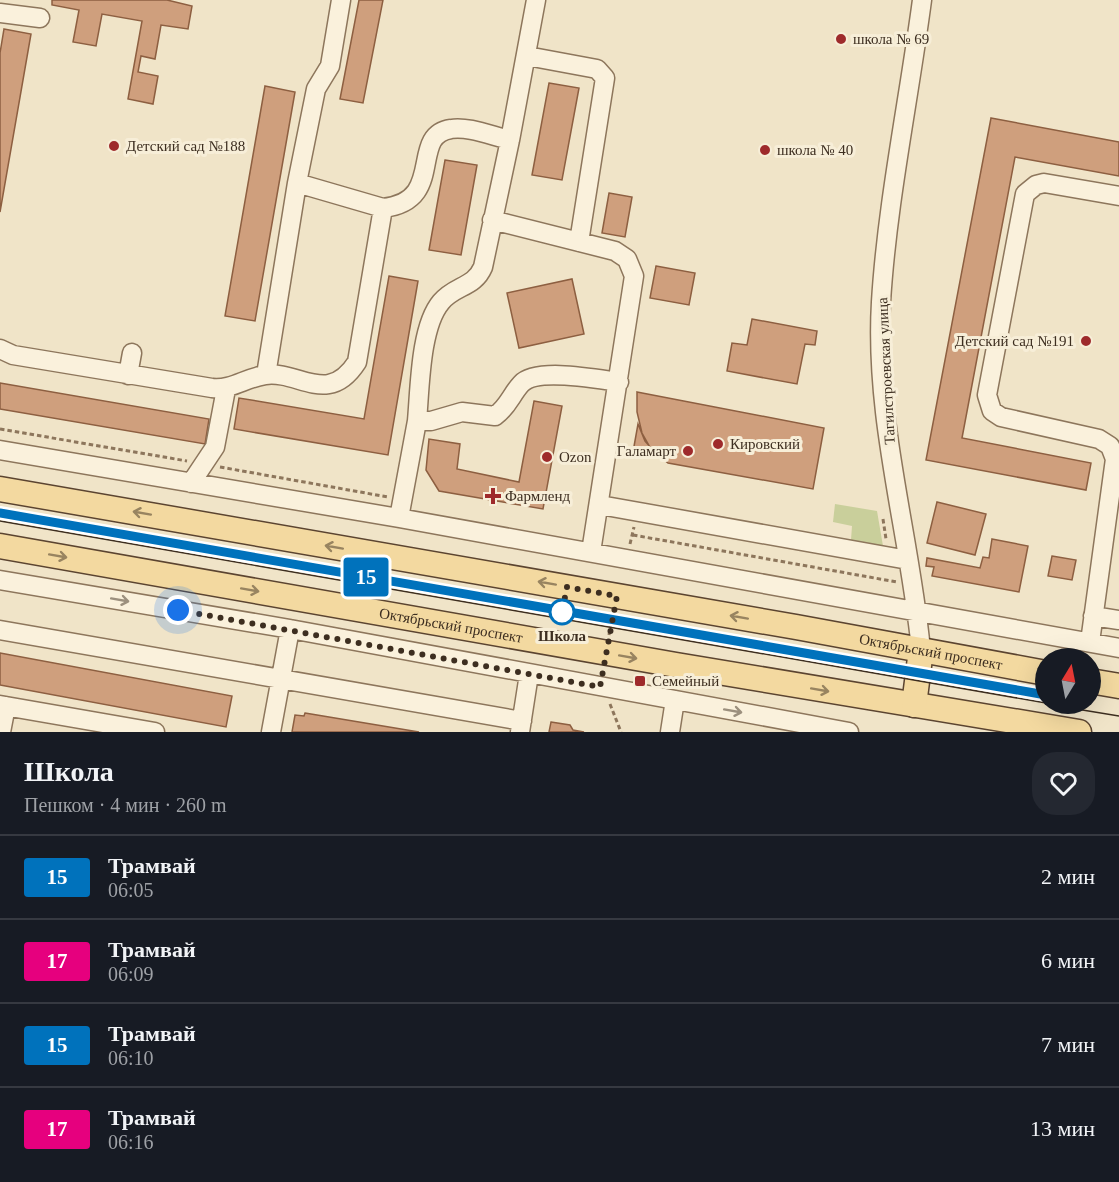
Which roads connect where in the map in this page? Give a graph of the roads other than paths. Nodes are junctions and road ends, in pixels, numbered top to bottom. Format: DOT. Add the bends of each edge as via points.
graph roads {
  1 [pos="341,0"];
  2 [pos="536,0"];
  3 [pos="922,0"];
  4 [pos="0,13"];
  5 [pos="40,18"];
  6 [pos="527,56"];
  7 [pos="510,140"];
  8 [pos="297,183"];
  9 [pos="1119,196"];
  10 [pos="383,208"];
  11 [pos="492,220"];
  12 [pos="579,242"];
  13 [pos="0,349"];
  14 [pos="132,353"];
  15 [pos="128,375"];
  16 [pos="266,375"];
  17 [pos="619,382"];
  18 [pos="225,389"];
  19 [pos="417,421"];
  20 [pos="0,450"];
  21 [pos="1117,459"];
  22 [pos="191,483"];
  23 [pos="0,489"];
  24 [pos="600,505"];
  25 [pos="399,518"];
  26 [pos="0,546"];
  27 [pos="591,552"];
  28 [pos="908,560"];
  29 [pos="0,579"];
  30 [pos="918,611"];
  31 [pos="1093,616"];
  32 [pos="1119,620"];
  33 [pos="290,629"];
  34 [pos="0,630"];
  35 [pos="1090,642"];
  36 [pos="1119,648"];
  37 [pos="921,650"];
  38 [pos="1035,671"];
  39 [pos="529,674"];
  40 [pos="281,680"];
  41 [pos="1101,683"];
  42 [pos="1119,686"];
  43 [pos="675,700"];
  44 [pos="3,705"];
  45 [pos="914,705"];
  46 [pos="521,727"];
  47 [pos="1,732"];
  48 [pos="155,732"];
  49 [pos="271,732"];
  50 [pos="670,732"];
  51 [pos="849,732"];
  52 [pos="1079,732"];
  1 -- 8 [label="street" via="330,66 316,90"];
  2 -- 6 [label="street"];
  3 -- 28 [label="street, Тагилстроевская улица" via="881,303 890,452"];
  4 -- 5 [label="street"];
  6 -- 7 [label="street"];
  6 -- 12 [label="street" via="597,69 605,78"];
  7 -- 10 [label="street" via="452,128 442,131 428,150 421,185 413,197 396,207"];
  7 -- 11 [label="street"];
  8 -- 10 [label="street"];
  8 -- 16 [label="street"];
  9 -- 21 [label="street" via="1044,183 1025,194 987,395 992,411 1001,417 1099,439 1110,446"];
  10 -- 16 [label="street" via="357,362 350,372 344,378 321,384"];
  11 -- 12 [label="street"];
  11 -- 19 [label="street" via="478,279 450,294 433,316"];
  12 -- 17 [label="street" via="622,254 634,276"];
  13 -- 15 [label="street" via="13,355"];
  14 -- 15 [label="street"];
  15 -- 18 [label="street" via="191,379"];
  16 -- 18 [label="street"];
  17 -- 19 [label="street" via="530,377 495,416 462,412"];
  17 -- 24 [label="street"];
  18 -- 22 [label="street" via="216,447"];
  19 -- 25 [label="street"];
  20 -- 22 [label="street"];
  21 -- 31 [label="street"];
  22 -- 25 [label="street"];
  37 -- 23 [label="main road, Октябрьский проспект, one-way"];
  24 -- 27 [label="street"];
  24 -- 28 [label="street"];
  25 -- 27 [label="street"];
  26 -- 45 [label="main road, Октябрьский проспект, one-way"];
  27 -- 30 [label="street"];
  28 -- 30 [label="street, Тагилстроевская улица"];
  29 -- 33 [label="street, one-way"];
  30 -- 35 [label="street"];
  30 -- 37 [label="street, Тагилстроевская улица"];
  31 -- 32 [label="street"];
  31 -- 35 [label="street"];
  33 -- 39 [label="street"];
  33 -- 40 [label="street"];
  34 -- 40 [label="street"];
  35 -- 36 [label="street"];
  37 -- 38 [label="main road, Октябрьский проспект"];
  37 -- 45 [label="main road, Тагилстроевская улица"];
  39 -- 43 [label="street"];
  39 -- 46 [label="street"];
  40 -- 46 [label="street"];
  40 -- 49 [label="street"];
  41 -- 42 [label="main road"];
  43 -- 50 [label="street"];
  43 -- 51 [label="street, one-way"];
  44 -- 47 [label="street"];
  44 -- 48 [label="street"];
  45 -- 52 [label="main road, Октябрьский проспект"];
}
